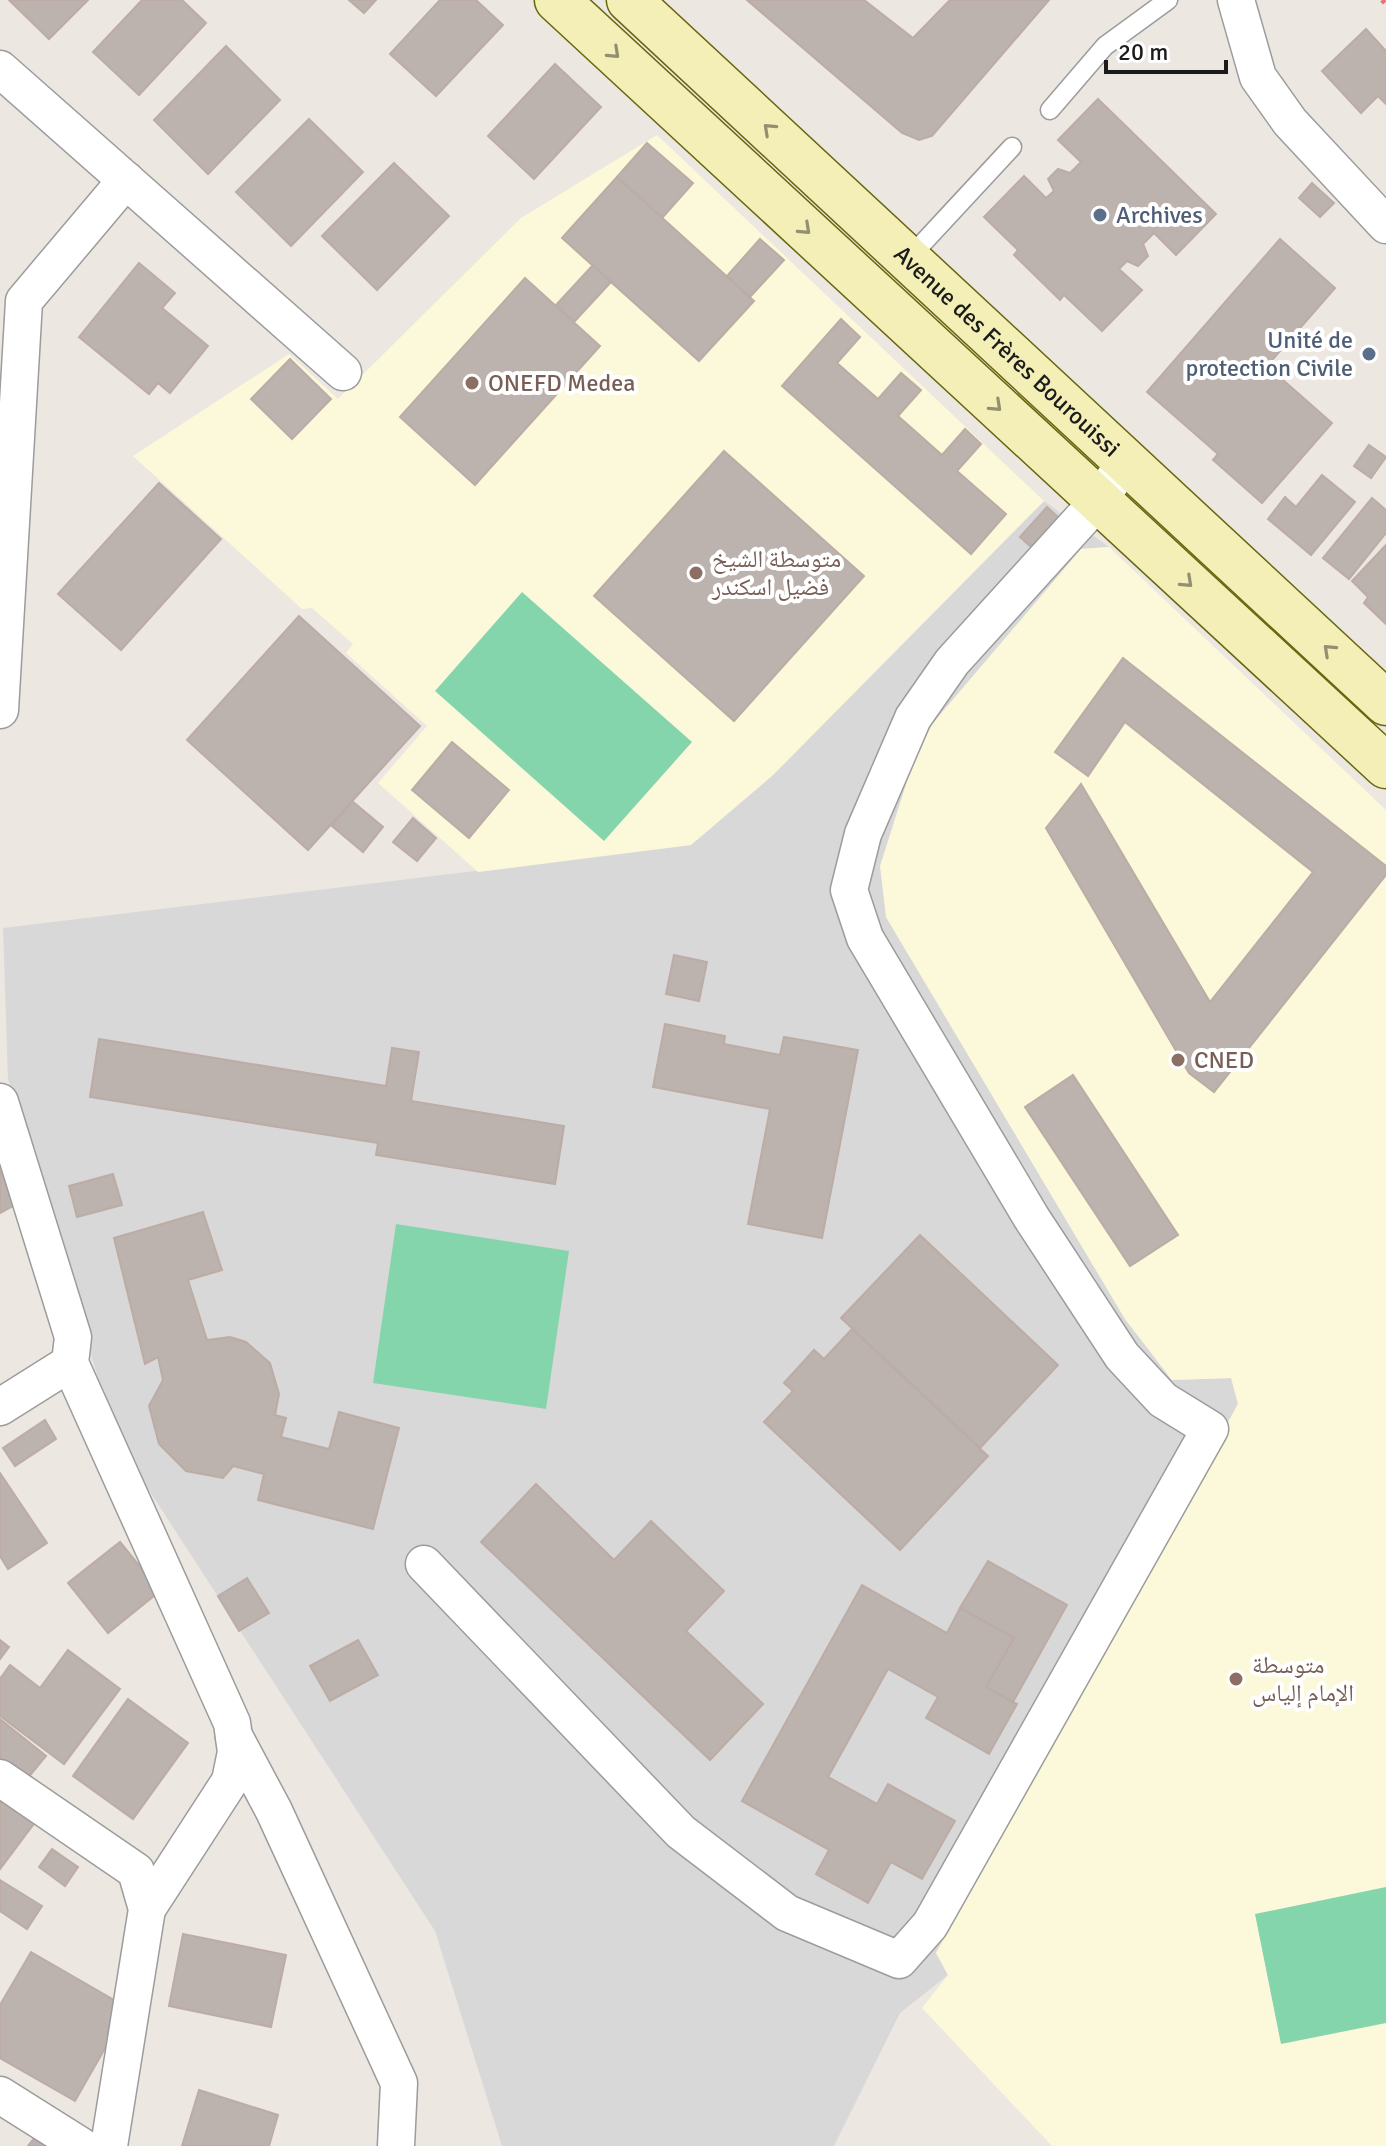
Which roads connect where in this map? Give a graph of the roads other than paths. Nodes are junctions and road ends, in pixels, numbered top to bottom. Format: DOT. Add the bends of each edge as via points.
graph roads {
  1 [pos="557,0"];
  2 [pos="629,0"];
  3 [pos="1168,0"];
  4 [pos="1236,0"];
  5 [pos="0,69"];
  6 [pos="1050,110"];
  7 [pos="1012,147"];
  8 [pos="126,180"];
  9 [pos="1386,225"];
  10 [pos="909,258"];
  11 [pos="12,293"];
  12 [pos="343,372"];
  13 [pos="1126,461"];
  14 [pos="1099,500"];
  15 [pos="2,659"];
  16 [pos="1386,703"];
  17 [pos="0,710"];
  18 [pos="1386,766"];
  19 [pos="0,1102"];
  20 [pos="70,1363"];
  21 [pos="0,1407"];
  22 [pos="424,1564"];
  23 [pos="234,1736"];
  24 [pos="0,1778"];
  25 [pos="147,1909"];
  26 [pos="3,2103"];
  27 [pos="81,2146"];
  28 [pos="109,2146"];
  29 [pos="396,2146"];
  1 -- 14 [label="main road, one-way"];
  10 -- 2 [label="main road, Avenue des Frères Bourouissi, one-way"];
  3 -- 6 [label="lane" via="1105,46"];
  4 -- 9 [label="street" via="1258,77 1290,122"];
  5 -- 8 [label="street"];
  7 -- 10 [label="lane"];
  8 -- 11 [label="street"];
  8 -- 12 [label="street"];
  10 -- 13 [label="main road, Avenue des Frères Bourouissi"];
  11 -- 15 [label="street"];
  13 -- 14 [label="street"];
  16 -- 13 [label="main road, Avenue des Frères Bourouissi, one-way"];
  14 -- 18 [label="main road, one-way"];
  14 -- 22 [label="street" via="952,662 913,718 863,834 849,890 873,951 1031,1217 1122,1356 1163,1400 1210,1429 930,1925 899,1960 787,1913 681,1832"];
  15 -- 17 [label="street"];
  19 -- 20 [label="street" via="73,1337"];
  20 -- 21 [label="street"];
  20 -- 23 [label="street"];
  23 -- 25 [label="street" via="230,1781"];
  23 -- 29 [label="street" via="399,2083"];
  24 -- 25 [label="street" via="136,1871"];
  25 -- 28 [label="street"];
  26 -- 27 [label="street"];
}
